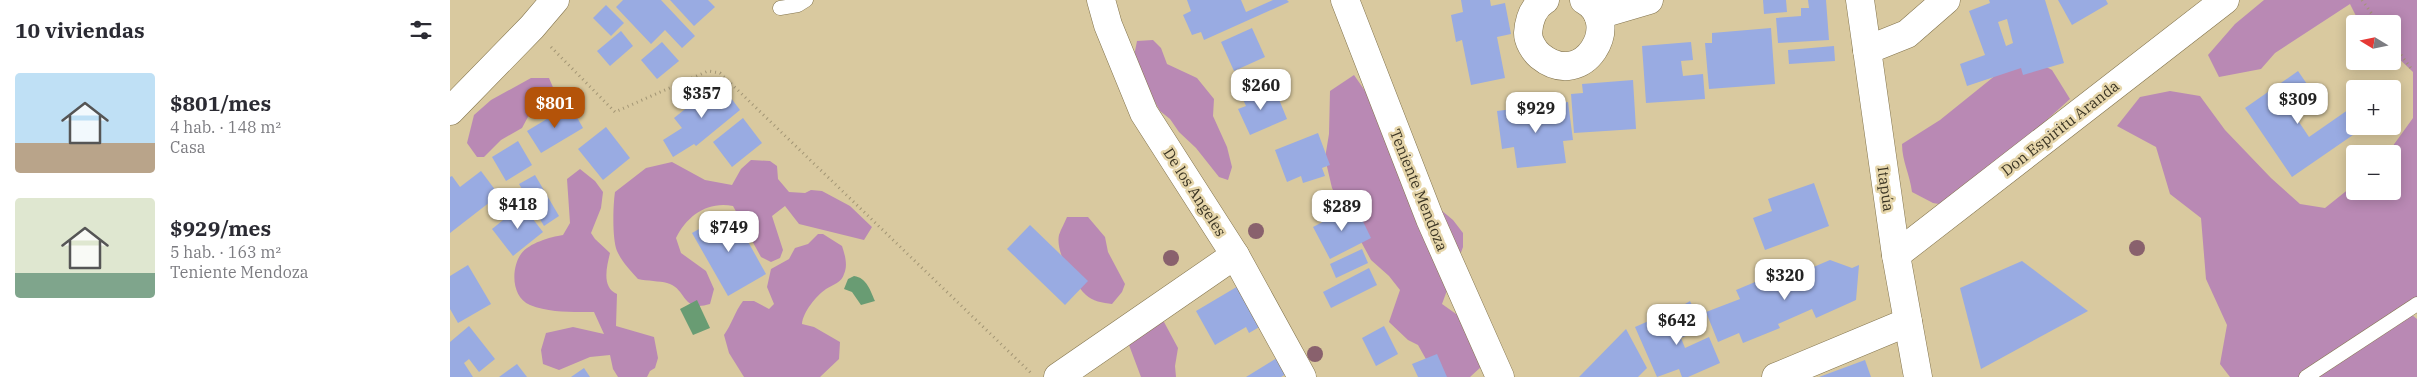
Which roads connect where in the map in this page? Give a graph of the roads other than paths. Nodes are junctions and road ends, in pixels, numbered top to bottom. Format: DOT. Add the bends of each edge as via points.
graph roads {
  1 [pos="554,0"];
  2 [pos="806,0"];
  3 [pos="1102,0"];
  4 [pos="1345,0"];
  5 [pos="1545,0"];
  6 [pos="1649,0"];
  7 [pos="1860,0"];
  8 [pos="1946,0"];
  9 [pos="2225,0"];
  10 [pos="780,8"];
  11 [pos="1591,8"];
  12 [pos="1867,50"];
  13 [pos="450,111"];
  14 [pos="1235,255"];
  15 [pos="1896,255"];
  16 [pos="2417,304"];
  17 [pos="1908,322"];
  18 [pos="1058,377"];
  19 [pos="1302,377"];
  20 [pos="1500,377"];
  21 [pos="1776,377"];
  22 [pos="1918,377"];
  23 [pos="2306,377"];
  1 -- 13 [label="street"];
  2 -- 10 [label="lane"];
  3 -- 14 [label="street, De los Angeles" via="1108,25 1144,113"];
  4 -- 20 [label="street, Teniente Mendoza" via="1430,220"];
  5 -- 11 [label="street" via="1538,4 1529,19 1528,36 1535,52 1549,64 1566,67 1582,62 1595,50 1600,33"];
  6 -- 11 [label="street"];
  7 -- 12 [label="street, Itapúa"];
  8 -- 12 [label="street" via="1907,34"];
  9 -- 15 [label="street, Don Espiritu Aranda"];
  12 -- 15 [label="street, Itapúa"];
  14 -- 18 [label="street"];
  14 -- 19 [label="street, De los Angeles"];
  15 -- 17 [label="street, Itapúa"];
  16 -- 23 [label="lane"];
  17 -- 21 [label="street"];
  17 -- 22 [label="street, Itapúa"];
}
